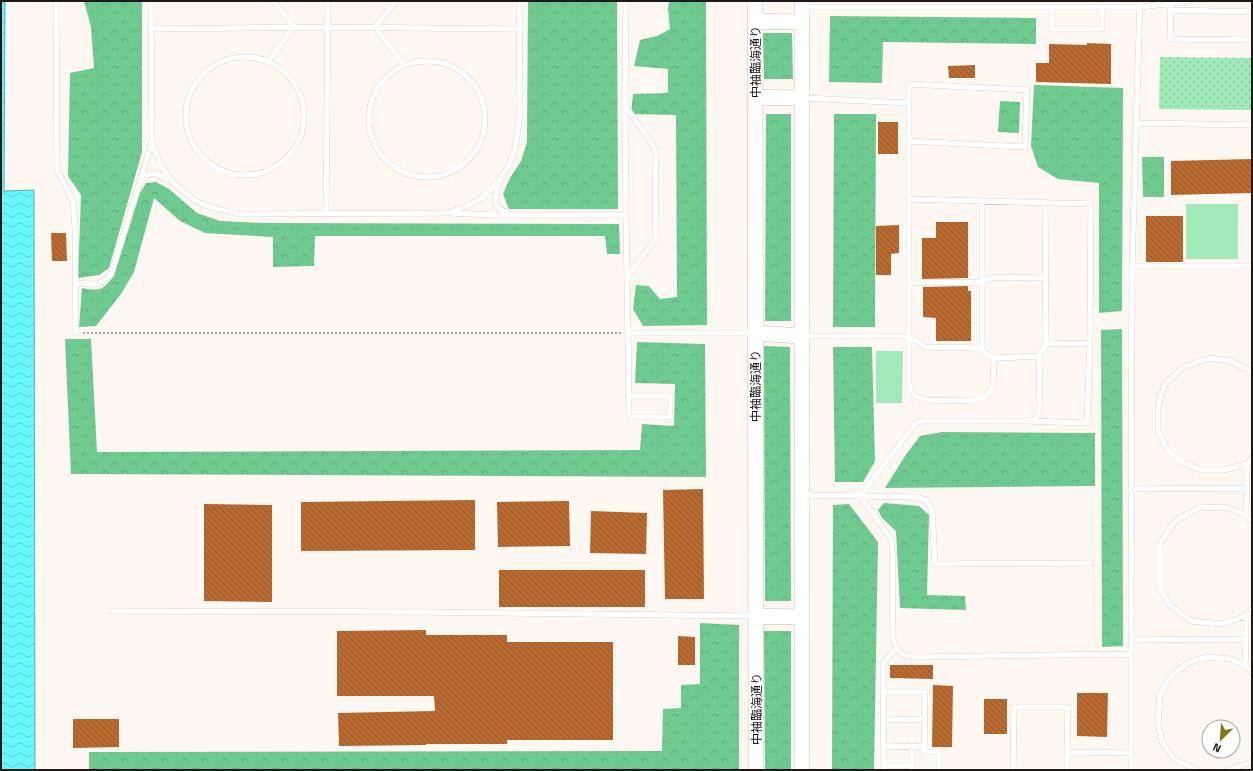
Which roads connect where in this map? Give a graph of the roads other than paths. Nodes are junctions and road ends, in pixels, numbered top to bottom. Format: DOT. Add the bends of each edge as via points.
graph roads {
  1 [pos="56,1"];
  2 [pos="151,1"];
  3 [pos="274,1"];
  4 [pos="328,1"];
  5 [pos="396,1"];
  6 [pos="519,1"];
  7 [pos="626,1"];
  8 [pos="755,1"];
  9 [pos="1190,1"];
  10 [pos="1171,3"];
  11 [pos="1140,4"];
  12 [pos="1052,7"];
  13 [pos="1102,7"];
  14 [pos="802,10"];
  15 [pos="1171,10"];
  16 [pos="1252,12"];
  17 [pos="755,21"];
  18 [pos="294,27"];
  19 [pos="328,27"];
  20 [pos="375,27"];
  21 [pos="151,29"];
  22 [pos="519,29"];
  23 [pos="1252,40"];
  24 [pos="268,62"];
  25 [pos="404,64"];
  26 [pos="755,97"];
  27 [pos="802,98"];
  28 [pos="909,103"];
  29 [pos="624,105"];
  30 [pos="1136,123"];
  31 [pos="1252,125"];
  32 [pos="909,141"];
  33 [pos="152,142"];
  34 [pos="500,179"];
  35 [pos="171,180"];
  36 [pos="138,185"];
  37 [pos="909,199"];
  38 [pos="982,200"];
  39 [pos="1045,202"];
  40 [pos="326,213"];
  41 [pos="447,213"];
  42 [pos="514,215"];
  43 [pos="626,215"];
  44 [pos="1132,266"];
  45 [pos="1252,266"];
  46 [pos="627,276"];
  47 [pos="1046,278"];
  48 [pos="982,282"];
  49 [pos="76,283"];
  50 [pos="909,283"];
  51 [pos="628,332"];
  52 [pos="76,333"];
  53 [pos="755,333"];
  54 [pos="802,336"];
  55 [pos="909,336"];
  56 [pos="1090,343"];
  57 [pos="1046,344"];
  58 [pos="982,352"];
  59 [pos="1039,356"];
  60 [pos="994,358"];
  61 [pos="1252,372"];
  62 [pos="629,396"];
  63 [pos="1029,421"];
  64 [pos="1252,458"];
  65 [pos="1247,464"];
  66 [pos="1246,488"];
  67 [pos="1131,489"];
  68 [pos="802,495"];
  69 [pos="860,496"];
  70 [pos="1246,515"];
  71 [pos="1252,521"];
  72 [pos="1090,563"];
  73 [pos="1252,609"];
  74 [pos="112,611"];
  75 [pos="756,616"];
  76 [pos="1246,616"];
  77 [pos="802,618"];
  78 [pos="1246,639"];
  79 [pos="1131,640"];
  80 [pos="896,648"];
  81 [pos="1131,654"];
  82 [pos="1245,665"];
  83 [pos="1252,672"];
  84 [pos="884,692"];
  85 [pos="925,719"];
  86 [pos="884,720"];
  87 [pos="912,746"];
  88 [pos="924,746"];
  89 [pos="884,747"];
  90 [pos="1067,752"];
  91 [pos="1131,753"];
  92 [pos="1250,763"];
  93 [pos="884,768"];
  94 [pos="912,768"];
  95 [pos="756,770"];
  96 [pos="802,770"];
  97 [pos="939,770"];
  98 [pos="1013,770"];
  99 [pos="1067,770"];
  100 [pos="1131,770"];
  101 [pos="1197,770"];
  102 [pos="1228,770"];
  103 [pos="1250,770"];
  1 -- 49 [label="lane" via="56,170 73,201"];
  2 -- 21 [label="lane"];
  3 -- 18 [label="lane"];
  4 -- 19 [label="lane"];
  5 -- 20 [label="lane"];
  6 -- 22 [label="lane"];
  7 -- 29 [label="lane"];
  8 -- 17 [label="street, 中袖臨海通り"];
  9 -- 10 [label="lane"];
  10 -- 11 [label="lane"];
  10 -- 15 [label="lane"];
  11 -- 13 [label="lane"];
  11 -- 30 [label="lane"];
  12 -- 13 [label="lane"];
  12 -- 13 [label="lane" via="1052,29 1102,29"];
  12 -- 14 [label="lane"];
  14 -- 17 [label="street"];
  14 -- 27 [label="street"];
  15 -- 16 [label="lane"];
  15 -- 23 [label="lane" via="1170,39"];
  17 -- 26 [label="street, 中袖臨海通り"];
  18 -- 19 [label="lane"];
  18 -- 21 [label="lane"];
  18 -- 24 [label="lane"];
  19 -- 20 [label="lane"];
  19 -- 40 [label="lane"];
  20 -- 22 [label="lane"];
  20 -- 25 [label="lane"];
  21 -- 33 [label="lane"];
  22 -- 34 [label="lane" via="520,113 515,149"];
  24 -- 24 [label="lane" via="290,79 300,95 304,117 297,144 275,167 255,174 240,175 220,170 210,164 190,141 185,115 193,86 213,66 242,57"];
  25 -- 25 [label="lane" via="424,60 444,62 462,71 480,91 486,111 485,132 468,162 451,173 422,178 402,172 384,159 373,142 368,123 373,95 384,78"];
  26 -- 27 [label="street"];
  26 -- 53 [label="street, 中袖臨海通り"];
  27 -- 28 [label="lane"];
  27 -- 54 [label="street"];
  28 -- 32 [label="lane"];
  28 -- 32 [label="lane" via="909,84 1027,90 1025,147"];
  29 -- 43 [label="lane"];
  29 -- 46 [label="lane" via="656,150 655,240"];
  30 -- 31 [label="lane"];
  30 -- 44 [label="lane"];
  32 -- 37 [label="lane"];
  33 -- 35 [label="lane" via="157,159"];
  33 -- 36 [label="lane"];
  34 -- 41 [label="lane" via="482,198"];
  34 -- 42 [label="lane" via="495,199 503,211"];
  35 -- 36 [label="lane" via="153,173 145,176"];
  35 -- 40 [label="lane" via="200,203 220,210 240,214"];
  36 -- 49 [label="lane" via="112,272 107,280 96,284"];
  37 -- 38 [label="lane"];
  37 -- 50 [label="lane"];
  38 -- 39 [label="lane"];
  38 -- 48 [label="lane"];
  39 -- 47 [label="lane"];
  39 -- 56 [label="lane" via="1091,204"];
  40 -- 41 [label="lane"];
  41 -- 42 [label="lane"];
  42 -- 43 [label="lane"];
  43 -- 46 [label="lane"];
  44 -- 45 [label="lane"];
  44 -- 67 [label="lane"];
  46 -- 51 [label="lane"];
  47 -- 48 [label="lane" via="994,277"];
  47 -- 57 [label="lane"];
  48 -- 50 [label="lane"];
  48 -- 58 [label="lane"];
  49 -- 52 [label="lane"];
  50 -- 55 [label="lane"];
  51 -- 53 [label="lane"];
  51 -- 62 [label="lane"];
  53 -- 54 [label="street"];
  53 -- 75 [label="street, 中袖臨海通り"];
  54 -- 55 [label="lane"];
  54 -- 68 [label="street"];
  55 -- 58 [label="lane" via="925,347 976,348"];
  55 -- 60 [label="lane" via="909,386 915,396 927,400 972,402 985,397 993,387"];
  56 -- 57 [label="lane"];
  56 -- 63 [label="lane" via="1087,423"];
  57 -- 59 [label="lane"];
  58 -- 60 [label="lane"];
  59 -- 60 [label="lane"];
  59 -- 63 [label="lane" via="1040,409 1036,419"];
  61 -- 65 [label="lane" via="1231,361 1208,358 1182,368 1165,384 1158,405 1158,431 1168,451 1182,462 1200,470 1224,470"];
  62 -- 62 [label="lane" via="630,416 670,417 670,396"];
  63 -- 69 [label="lane" via="916,423"];
  64 -- 65 [label="lane"];
  65 -- 66 [label="lane"];
  66 -- 67 [label="lane"];
  66 -- 70 [label="lane"];
  67 -- 79 [label="lane"];
  68 -- 69 [label="lane"];
  68 -- 77 [label="street"];
  69 -- 72 [label="lane" via="915,497 926,500 932,510 935,564"];
  69 -- 80 [label="lane" via="892,540 893,639"];
  70 -- 71 [label="lane"];
  70 -- 76 [label="lane" via="1225,507 1199,508 1175,522 1160,544 1160,588 1170,605 1191,621 1222,624"];
  73 -- 76 [label="lane"];
  74 -- 75 [label="lane"];
  75 -- 77 [label="street"];
  75 -- 95 [label="street, 中袖臨海通り"];
  76 -- 78 [label="lane"];
  77 -- 96 [label="street"];
  78 -- 79 [label="lane"];
  78 -- 82 [label="lane"];
  79 -- 81 [label="lane"];
  80 -- 81 [label="lane" via="903,655 910,657"];
  80 -- 84 [label="lane" via="884,663"];
  81 -- 91 [label="lane"];
  82 -- 83 [label="lane"];
  82 -- 101 [label="lane" via="1230,659 1207,657 1190,662 1172,675 1160,694 1158,723 1162,742 1174,759"];
  84 -- 85 [label="lane" via="925,692"];
  84 -- 86 [label="lane"];
  85 -- 86 [label="lane"];
  85 -- 88 [label="lane"];
  86 -- 89 [label="lane"];
  87 -- 88 [label="lane"];
  87 -- 89 [label="lane"];
  87 -- 94 [label="lane"];
  88 -- 97 [label="lane" via="924,752 939,752"];
  89 -- 93 [label="lane"];
  90 -- 91 [label="lane"];
  90 -- 98 [label="lane" via="1068,707 1014,707"];
  90 -- 99 [label="lane"];
  91 -- 100 [label="lane"];
  92 -- 102 [label="lane"];
  92 -- 103 [label="lane"];
  93 -- 94 [label="lane"];
}
